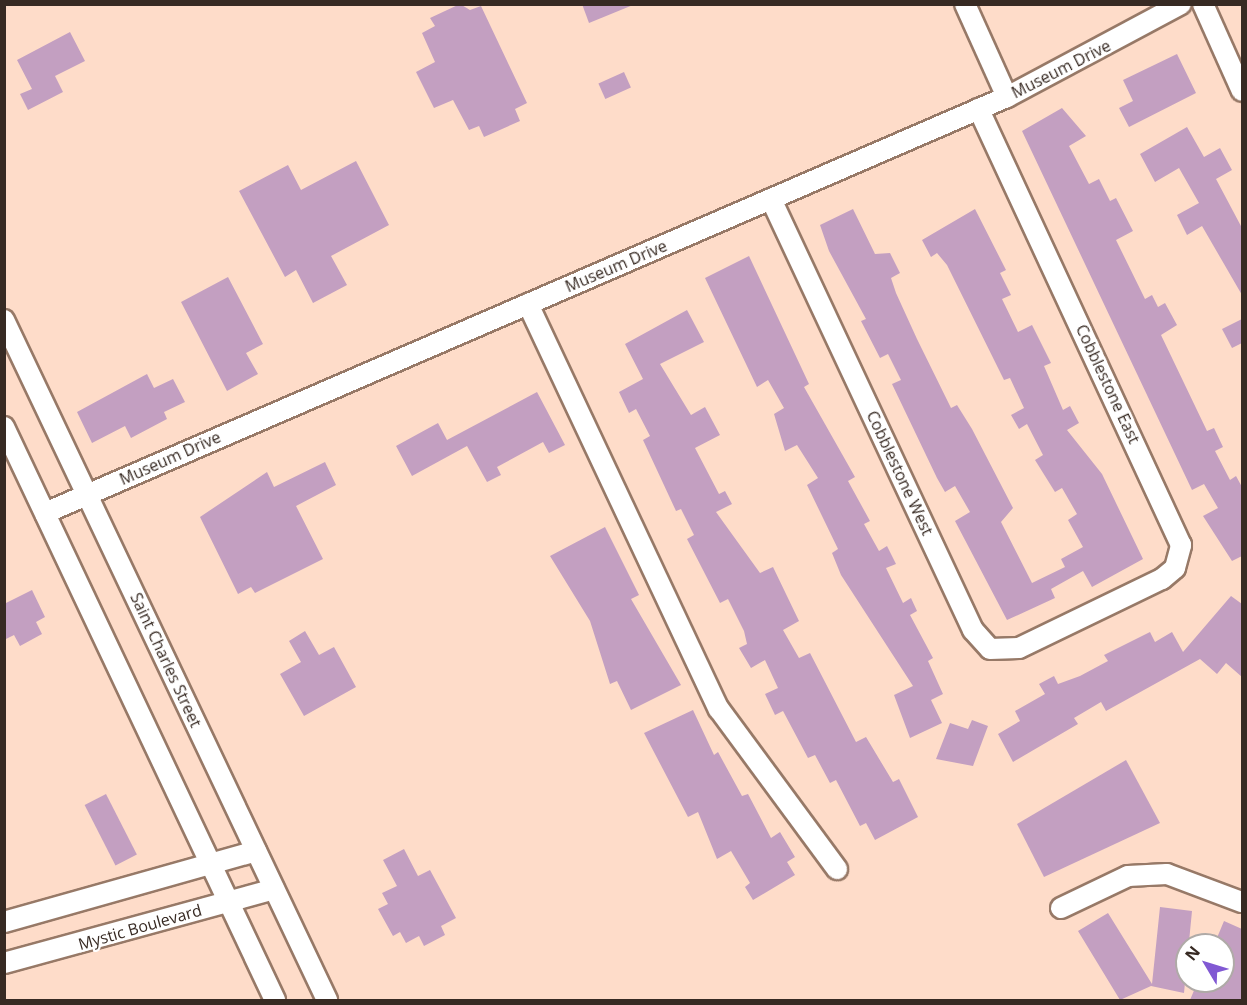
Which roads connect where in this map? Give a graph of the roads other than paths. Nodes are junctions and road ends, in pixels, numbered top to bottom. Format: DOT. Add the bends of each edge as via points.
graph roads {
  1 [pos="965,4"];
  2 [pos="1181,4"];
  3 [pos="1203,4"];
  4 [pos="1242,91"];
  5 [pos="1007,97"];
  6 [pos="979,109"];
  7 [pos="771,199"];
  8 [pos="528,303"];
  9 [pos="4,320"];
  10 [pos="4,427"];
  11 [pos="88,495"];
  12 [pos="45,513"];
  13 [pos="1086,616"];
  14 [pos="256,851"];
  15 [pos="211,865"];
  16 [pos="837,869"];
  17 [pos="274,889"];
  18 [pos="229,902"];
  19 [pos="1242,902"];
  20 [pos="1061,908"];
  21 [pos="4,922"];
  22 [pos="4,963"];
  23 [pos="275,1000"];
  24 [pos="327,1000"];
  1 -- 5 [label="street"];
  2 -- 5 [label="street, Museum Drive"];
  3 -- 4 [label="street"];
  5 -- 6 [label="street, Museum Drive"];
  6 -- 7 [label="street, Museum Drive"];
  6 -- 13 [label="street, Cobblestone East" via="1181,545 1171,574"];
  7 -- 8 [label="street, Museum Drive"];
  7 -- 13 [label="street, Cobblestone West" via="982,643 1003,652 1019,648"];
  8 -- 11 [label="street, Museum Drive"];
  8 -- 16 [label="street" via="719,709"];
  9 -- 11 [label="street, Saint Charles Street"];
  10 -- 12 [label="street"];
  11 -- 12 [label="street, Museum Drive"];
  11 -- 14 [label="street, Saint Charles Street"];
  12 -- 15 [label="street"];
  14 -- 15 [label="street"];
  14 -- 17 [label="street, Saint Charles Street"];
  15 -- 18 [label="street"];
  15 -- 21 [label="street"];
  17 -- 18 [label="street, Mystic Boulevard"];
  17 -- 24 [label="street, Saint Charles Street"];
  18 -- 22 [label="street, Mystic Boulevard"];
  18 -- 23 [label="street"];
  19 -- 20 [label="street" via="1167,874 1128,876"];
}
